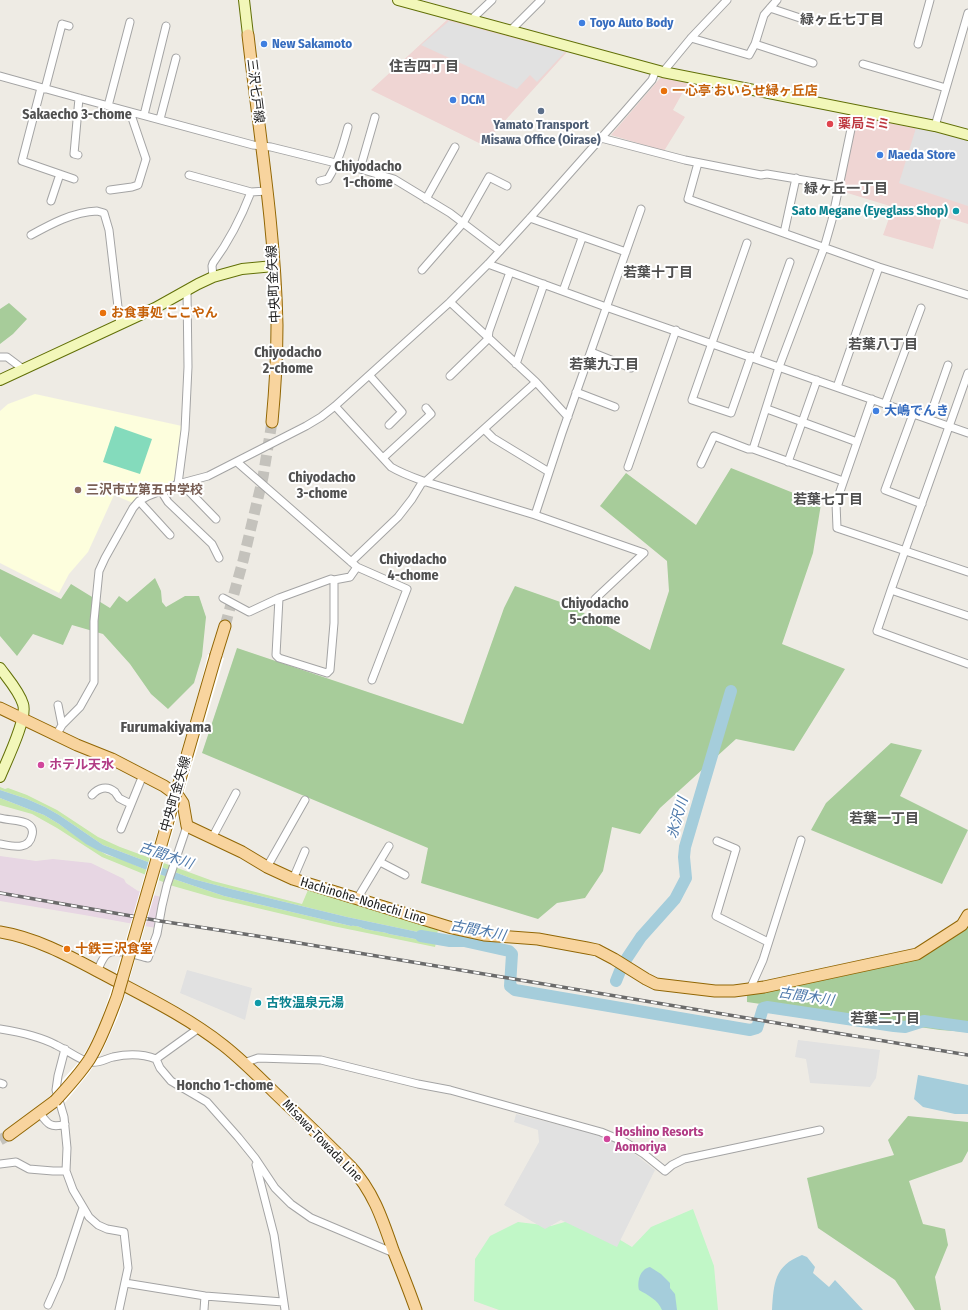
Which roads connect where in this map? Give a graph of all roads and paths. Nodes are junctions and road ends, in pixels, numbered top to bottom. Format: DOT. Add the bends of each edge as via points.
graph roads {
  1 [pos="244,0"];
  2 [pos="398,0"];
  3 [pos="492,0"];
  4 [pos="541,0"];
  5 [pos="727,0"];
  6 [pos="777,0"];
  7 [pos="930,0"];
  8 [pos="770,8"];
  9 [pos="968,13"];
  10 [pos="472,19"];
  11 [pos="806,20"];
  12 [pos="130,22"];
  13 [pos="69,26"];
  14 [pos="166,26"];
  15 [pos="511,30"];
  16 [pos="248,35"];
  17 [pos="691,38"];
  18 [pos="755,44"];
  19 [pos="918,44"];
  20 [pos="176,58"];
  21 [pos="813,63"];
  22 [pos="863,64"];
  23 [pos="660,71"];
  24 [pos="0,76"];
  25 [pos="946,88"];
  26 [pos="43,89"];
  27 [pos="78,98"];
  28 [pos="108,106"];
  29 [pos="854,110"];
  30 [pos="130,112"];
  31 [pos="144,115"];
  32 [pos="375,117"];
  33 [pos="160,119"];
  34 [pos="935,126"];
  35 [pos="348,127"];
  36 [pos="968,135"];
  37 [pos="601,138"];
  38 [pos="262,146"];
  39 [pos="455,147"];
  40 [pos="78,155"];
  41 [pos="335,163"];
  42 [pos="698,163"];
  43 [pos="360,169"];
  44 [pos="60,174"];
  45 [pos="189,175"];
  46 [pos="74,178"];
  47 [pos="796,178"];
  48 [pos="320,180"];
  49 [pos="507,186"];
  50 [pos="839,186"];
  51 [pos="110,190"];
  52 [pos="267,191"];
  53 [pos="251,192"];
  54 [pos="426,199"];
  55 [pos="50,201"];
  56 [pos="642,209"];
  57 [pos="530,218"];
  58 [pos="463,223"];
  59 [pos="784,233"];
  60 [pos="31,235"];
  61 [pos="582,238"];
  62 [pos="747,243"];
  63 [pos="824,248"];
  64 [pos="500,251"];
  65 [pos="626,252"];
  66 [pos="790,262"];
  67 [pos="488,264"];
  68 [pos="274,266"];
  69 [pos="878,267"];
  70 [pos="422,270"];
  71 [pos="510,272"];
  72 [pos="213,278"];
  73 [pos="544,284"];
  74 [pos="187,291"];
  75 [pos="563,291"];
  76 [pos="968,295"];
  77 [pos="450,302"];
  78 [pos="606,307"];
  79 [pos="921,308"];
  80 [pos="120,324"];
  81 [pos="676,330"];
  82 [pos="488,338"];
  83 [pos="712,343"];
  84 [pos="591,352"];
  85 [pos="0,357"];
  86 [pos="754,357"];
  87 [pos="516,364"];
  88 [pos="948,365"];
  89 [pos="780,367"];
  90 [pos="631,368"];
  91 [pos="23,369"];
  92 [pos="968,373"];
  93 [pos="370,376"];
  94 [pos="450,376"];
  95 [pos="0,380"];
  96 [pos="817,380"];
  97 [pos="536,382"];
  98 [pos="837,386"];
  99 [pos="576,392"];
  100 [pos="872,400"];
  101 [pos="885,404"];
  102 [pos="336,406"];
  103 [pos="615,407"];
  104 [pos="426,408"];
  105 [pos="767,409"];
  106 [pos="913,414"];
  107 [pos="568,417"];
  108 [pos="929,420"];
  109 [pos="272,422"];
  110 [pos="802,422"];
  111 [pos="390,425"];
  112 [pos="949,426"];
  113 [pos="484,429"];
  114 [pos="968,432"];
  115 [pos="857,442"];
  116 [pos="753,449"];
  117 [pos="383,458"];
  118 [pos="237,462"];
  119 [pos="788,462"];
  120 [pos="701,464"];
  121 [pos="628,466"];
  122 [pos="549,472"];
  123 [pos="424,481"];
  124 [pos="843,481"];
  125 [pos="179,483"];
  126 [pos="163,490"];
  127 [pos="139,501"];
  128 [pos="922,504"];
  129 [pos="535,515"];
  130 [pos="216,519"];
  131 [pos="170,535"];
  132 [pos="906,551"];
  133 [pos="219,558"];
  134 [pos="354,565"];
  135 [pos="968,572"];
  136 [pos="334,580"];
  137 [pos="891,590"];
  138 [pos="223,598"];
  139 [pos="279,598"];
  140 [pos="595,599"];
  141 [pos="968,616"];
  142 [pos="225,626"];
  143 [pos="968,664"];
  144 [pos="0,668"];
  145 [pos="372,680"];
  146 [pos="58,705"];
  147 [pos="0,708"];
  148 [pos="23,719"];
  149 [pos="59,730"];
  150 [pos="143,775"];
  151 [pos="0,777"];
  152 [pos="236,793"];
  153 [pos="92,795"];
  154 [pos="305,800"];
  155 [pos="131,804"];
  156 [pos="0,818"];
  157 [pos="187,826"];
  158 [pos="121,829"];
  159 [pos="212,838"];
  160 [pos="801,840"];
  161 [pos="716,842"];
  162 [pos="0,844"];
  163 [pos="390,846"];
  164 [pos="305,851"];
  165 [pos="380,862"];
  166 [pos="267,867"];
  167 [pos="406,875"];
  168 [pos="293,880"];
  169 [pos="357,899"];
  170 [pos="968,915"];
  171 [pos="0,932"];
  172 [pos="768,942"];
  173 [pos="97,971"];
  174 [pos="750,989"];
  175 [pos="0,1028"];
  176 [pos="199,1028"];
  177 [pos="65,1049"];
  178 [pos="156,1059"];
  179 [pos="244,1063"];
  180 [pos="39,1112"];
  181 [pos="65,1124"];
  182 [pos="820,1130"];
  183 [pos="9,1134"];
  184 [pos="255,1158"];
  185 [pos="0,1164"];
  186 [pos="66,1171"];
  187 [pos="83,1208"];
  188 [pos="394,1253"];
  189 [pos="125,1283"];
  190 [pos="206,1296"];
  191 [pos="283,1302"];
  192 [pos="48,1304"];
  193 [pos="119,1310"];
  194 [pos="204,1310"];
  195 [pos="285,1310"];
  196 [pos="416,1310"];
  1 -- 16 [label="street"];
  2 -- 10 [label="street"];
  3 -- 10 [label="street"];
  4 -- 15 [label="street"];
  5 -- 17 [label="street"];
  6 -- 8 [label="street"];
  7 -- 19 [label="street"];
  8 -- 11 [label="street"];
  8 -- 18 [label="street" via="764,15"];
  9 -- 25 [label="street"];
  10 -- 15 [label="street"];
  12 -- 28 [label="street"];
  13 -- 26 [label="street" via="62,24"];
  14 -- 31 [label="street"];
  15 -- 23 [label="street"];
  16 -- 38 [label="main road, 三沢七戸線"];
  17 -- 18 [label="street" via="749,55"];
  17 -- 23 [label="street"];
  18 -- 21 [label="street"];
  20 -- 33 [label="street"];
  22 -- 25 [label="street"];
  23 -- 29 [label="street"];
  23 -- 37 [label="street"];
  24 -- 26 [label="street"];
  25 -- 34 [label="street"];
  26 -- 27 [label="street"];
  26 -- 44 [label="street" via="22,161"];
  27 -- 28 [label="street"];
  27 -- 40 [label="street" via="74,154"];
  28 -- 30 [label="street"];
  29 -- 34 [label="street"];
  29 -- 50 [label="street"];
  30 -- 31 [label="street"];
  30 -- 51 [label="street" via="146,159 138,185"];
  31 -- 33 [label="street"];
  32 -- 43 [label="street"];
  33 -- 38 [label="street"];
  34 -- 36 [label="street"];
  35 -- 41 [label="street"];
  37 -- 42 [label="street"];
  37 -- 57 [label="street"];
  38 -- 41 [label="street" via="271,146"];
  38 -- 52 [label="main road, 中央町金矢線"];
  39 -- 54 [label="street"];
  41 -- 43 [label="street"];
  41 -- 48 [label="street" via="328,179"];
  42 -- 47 [label="street" via="761,175"];
  42 -- 59 [label="street" via="688,199"];
  43 -- 54 [label="street" via="394,179"];
  44 -- 46 [label="street"];
  44 -- 55 [label="street"];
  45 -- 53 [label="street"];
  47 -- 50 [label="street"];
  47 -- 59 [label="street"];
  49 -- 58 [label="street" via="489,177"];
  50 -- 63 [label="street"];
  52 -- 53 [label="street"];
  52 -- 68 [label="main road, 中央町金矢線"];
  53 -- 72 [label="street" via="232,235 213,263"];
  54 -- 58 [label="street"];
  56 -- 65 [label="street"];
  57 -- 61 [label="street"];
  57 -- 64 [label="street"];
  58 -- 64 [label="street"];
  58 -- 70 [label="street"];
  59 -- 63 [label="street"];
  60 -- 80 [label="street" via="69,217 97,211 104,213 109,230"];
  61 -- 65 [label="street"];
  61 -- 75 [label="street"];
  62 -- 83 [label="street"];
  63 -- 69 [label="street"];
  63 -- 89 [label="street"];
  64 -- 67 [label="street"];
  65 -- 78 [label="street"];
  66 -- 86 [label="street"];
  67 -- 71 [label="street"];
  67 -- 77 [label="street"];
  68 -- 72 [label="street" via="242,269"];
  68 -- 109 [label="main road, 中央町金矢線" via="277,325"];
  69 -- 76 [label="street"];
  69 -- 98 [label="street"];
  71 -- 73 [label="street"];
  71 -- 82 [label="street"];
  72 -- 74 [label="street"];
  73 -- 75 [label="street"];
  73 -- 87 [label="street"];
  74 -- 80 [label="street"];
  74 -- 125 [label="street" via="188,367"];
  75 -- 78 [label="street"];
  77 -- 82 [label="street"];
  77 -- 93 [label="street"];
  78 -- 81 [label="street"];
  78 -- 84 [label="street"];
  79 -- 101 [label="street"];
  80 -- 91 [label="street"];
  81 -- 83 [label="street"];
  81 -- 121 [label="street"];
  82 -- 87 [label="street"];
  82 -- 94 [label="street"];
  83 -- 86 [label="street"];
  83 -- 86 [label="street" via="692,400 732,413"];
  84 -- 90 [label="street"];
  84 -- 99 [label="street"];
  85 -- 91 [label="street" via="7,357"];
  86 -- 89 [label="street"];
  87 -- 97 [label="street"];
  88 -- 108 [label="street"];
  89 -- 96 [label="street"];
  89 -- 105 [label="street"];
  91 -- 95 [label="street"];
  92 -- 112 [label="street"];
  93 -- 102 [label="street"];
  93 -- 111 [label="street" via="402,412"];
  96 -- 98 [label="street"];
  96 -- 110 [label="street"];
  97 -- 107 [label="street"];
  97 -- 113 [label="street"];
  98 -- 100 [label="street"];
  99 -- 103 [label="street"];
  99 -- 107 [label="street"];
  100 -- 101 [label="street"];
  100 -- 115 [label="street"];
  101 -- 106 [label="street"];
  102 -- 117 [label="street"];
  102 -- 118 [label="street" via="306,426"];
  104 -- 117 [label="street" via="431,414"];
  105 -- 110 [label="street"];
  105 -- 116 [label="street"];
  106 -- 108 [label="street"];
  106 -- 128 [label="street" via="885,490"];
  107 -- 122 [label="street"];
  108 -- 112 [label="street"];
  110 -- 115 [label="street"];
  110 -- 119 [label="street"];
  112 -- 114 [label="street"];
  112 -- 128 [label="street"];
  113 -- 122 [label="street"];
  113 -- 123 [label="street"];
  115 -- 124 [label="street"];
  116 -- 119 [label="street"];
  116 -- 120 [label="street" via="714,436"];
  117 -- 123 [label="street" via="391,467"];
  118 -- 125 [label="street" via="208,476"];
  118 -- 134 [label="street"];
  119 -- 124 [label="street"];
  122 -- 129 [label="street"];
  123 -- 129 [label="street"];
  123 -- 134 [label="street" via="398,517"];
  124 -- 132 [label="street" via="836,503 837,528"];
  125 -- 126 [label="street"];
  125 -- 130 [label="street"];
  126 -- 127 [label="street"];
  126 -- 133 [label="street" via="168,502 212,544"];
  127 -- 131 [label="street"];
  127 -- 149 [label="street" via="99,571 94,621 94,682 80,708"];
  128 -- 132 [label="street"];
  129 -- 140 [label="street" via="644,553"];
  132 -- 135 [label="street"];
  132 -- 137 [label="street"];
  134 -- 136 [label="street" via="350,577"];
  134 -- 145 [label="street" via="407,589"];
  136 -- 139 [label="street"];
  136 -- 139 [label="street" via="334,623 330,670 327,673 276,655"];
  137 -- 141 [label="street"];
  137 -- 143 [label="street" via="877,631"];
  138 -- 139 [label="street" via="249,612"];
  142 -- 180 [label="main road, 中央町金矢線, bridge" via="117,997 89,1060 55,1101"];
  144 -- 148 [label="street" via="19,694 24,706"];
  146 -- 149 [label="street"];
  147 -- 148 [label="main road"];
  148 -- 149 [label="main road"];
  148 -- 151 [label="street"];
  149 -- 150 [label="main road" via="77,745"];
  150 -- 155 [label="street"];
  150 -- 157 [label="main road" via="164,786 179,798 183,803"];
  152 -- 159 [label="street"];
  153 -- 155 [label="street" via="105,787"];
  154 -- 166 [label="street"];
  155 -- 158 [label="street"];
  156 -- 162 [label="street" via="30,824 32,828 31,840 24,847"];
  157 -- 159 [label="main road, Hachinohe-Nohechi Line"];
  157 -- 173 [label="street" via="172,868 157,934 148,958 111,952 103,958"];
  159 -- 166 [label="main road, Hachinohe-Nohechi Line"];
  160 -- 172 [label="street"];
  161 -- 172 [label="street" via="736,849 716,916"];
  163 -- 165 [label="street"];
  164 -- 168 [label="street"];
  165 -- 167 [label="street"];
  165 -- 169 [label="street"];
  166 -- 168 [label="main road, Hachinohe-Nohechi Line"];
  168 -- 169 [label="main road, Hachinohe-Nohechi Line"];
  169 -- 174 [label="main road, Hachinohe-Nohechi Line" via="484,935 538,939 597,950 656,984 715,991"];
  170 -- 174 [label="main road, Hachinohe-Nohechi Line" via="962,925 917,954"];
  171 -- 173 [label="main road, Misawa-Towada Line" via="40,944"];
  172 -- 174 [label="street"];
  173 -- 176 [label="main road, Misawa-Towada Line"];
  175 -- 177 [label="street" via="44,1040"];
  176 -- 178 [label="street"];
  176 -- 179 [label="main road, Misawa-Towada Line"];
  177 -- 178 [label="street" via="89,1062 124,1056"];
  177 -- 181 [label="street" via="56,1090"];
  178 -- 184 [label="street" via="160,1068 172,1081 207,1102"];
  179 -- 182 [label="street" via="258,1058 321,1060 450,1090 601,1132 625,1142 665,1171 684,1159"];
  179 -- 188 [label="main road, Misawa-Towada Line" via="361,1178 378,1210"];
  180 -- 181 [label="street" via="52,1126"];
  180 -- 183 [label="main road, 中央町金矢線"];
  181 -- 186 [label="street"];
  184 -- 188 [label="street" via="275,1188 301,1212"];
  184 -- 191 [label="street" via="274,1235"];
  185 -- 186 [label="street" via="16,1162 29,1169"];
  186 -- 187 [label="street"];
  187 -- 189 [label="street" via="98,1225 124,1232 128,1268"];
  187 -- 192 [label="street" via="60,1278"];
  188 -- 196 [label="main road, Misawa-Towada Line"];
  189 -- 190 [label="street"];
  189 -- 193 [label="street"];
  190 -- 191 [label="street"];
  190 -- 194 [label="street"];
  191 -- 195 [label="street"];
}
